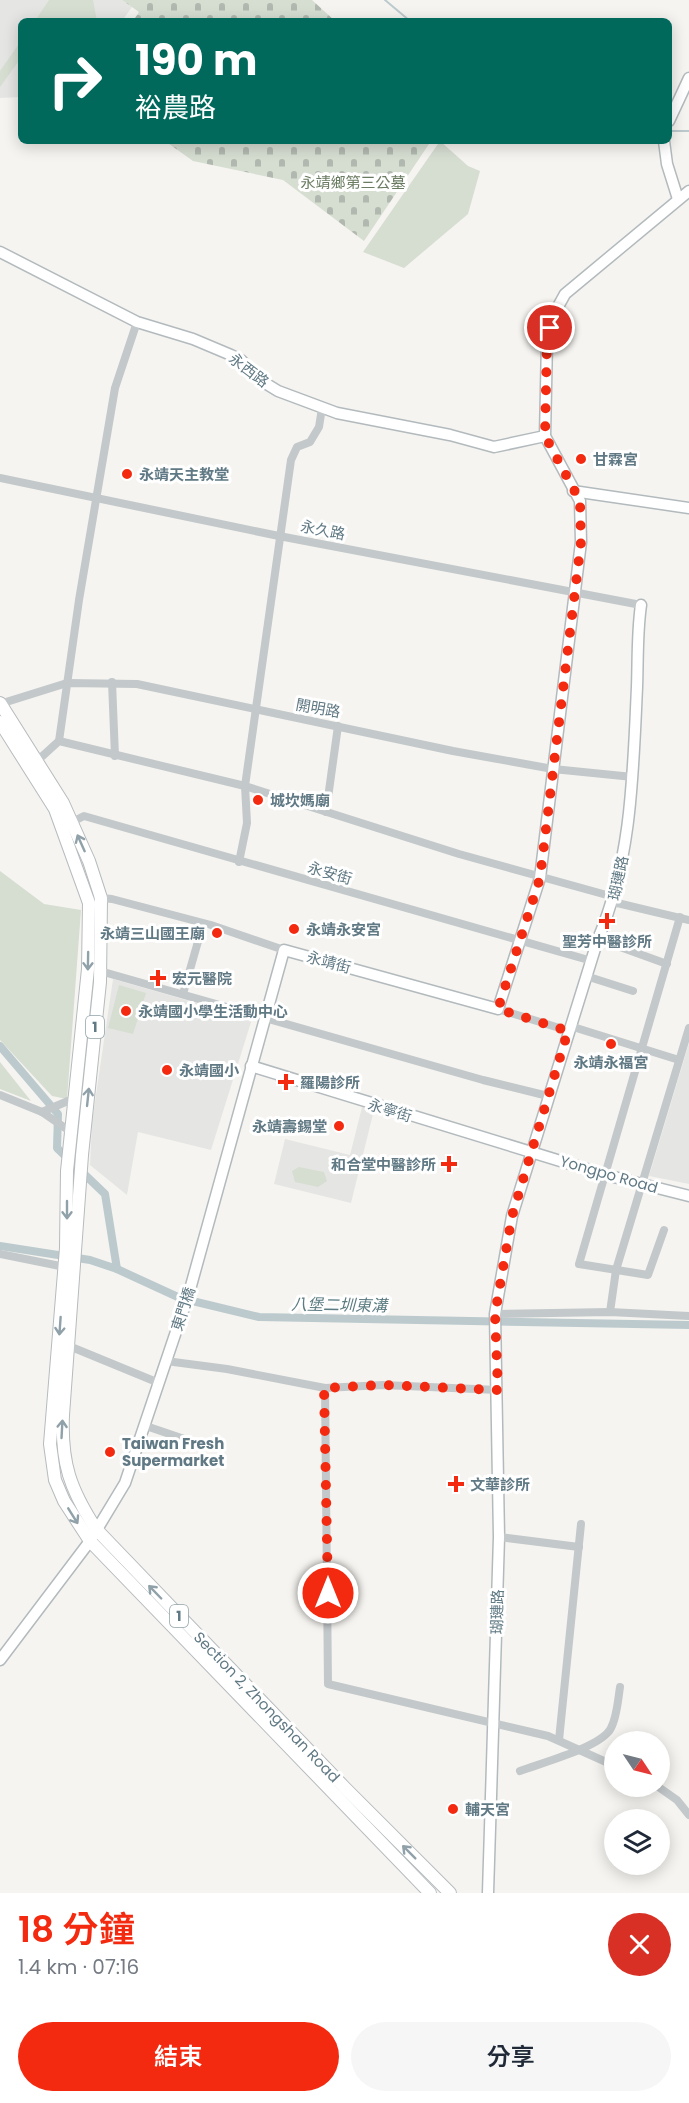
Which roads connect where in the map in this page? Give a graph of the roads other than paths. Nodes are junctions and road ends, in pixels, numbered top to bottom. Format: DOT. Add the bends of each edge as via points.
graph roads {
  1 [pos="689,78"];
  2 [pos="672,115"];
  3 [pos="664,144"];
  4 [pos="685,195"];
  5 [pos="0,252"];
  6 [pos="137,321"];
  7 [pos="322,408"];
  8 [pos="545,436"];
  9 [pos="0,478"];
  10 [pos="573,490"];
  11 [pos="97,498"];
  12 [pos="689,508"];
  13 [pos="279,536"];
  14 [pos="574,593"];
  15 [pos="641,605"];
  16 [pos="112,682"];
  17 [pos="67,683"];
  18 [pos="0,704"];
  19 [pos="256,711"];
  20 [pos="0,722"];
  21 [pos="338,726"];
  22 [pos="59,741"];
  23 [pos="115,756"];
  24 [pos="37,761"];
  25 [pos="553,769"];
  26 [pos="633,777"];
  27 [pos="245,786"];
  28 [pos="326,812"];
  29 [pos="67,825"];
  30 [pos="239,862"];
  31 [pos="540,878"];
  32 [pos="614,899"];
  33 [pos="95,900"];
  34 [pos="680,917"];
  35 [pos="689,920"];
  36 [pos="203,924"];
  37 [pos="598,939"];
  38 [pos="520,941"];
  39 [pos="284,950"];
  40 [pos="592,961"];
  41 [pos="667,964"];
  42 [pos="100,971"];
  43 [pos="586,976"];
  44 [pos="633,991"];
  45 [pos="183,994"];
  46 [pos="498,1009"];
  47 [pos="265,1016"];
  48 [pos="689,1028"];
  49 [pos="569,1029"];
  50 [pos="642,1049"];
  51 [pos="679,1060"];
  52 [pos="251,1066"];
  53 [pos="0,1095"];
  54 [pos="548,1095"];
  55 [pos="75,1098"];
  56 [pos="42,1112"];
  57 [pos="71,1132"];
  58 [pos="530,1151"];
  59 [pos="606,1175"];
  60 [pos="640,1185"];
  61 [pos="689,1196"];
  62 [pos="664,1230"];
  63 [pos="72,1249"];
  64 [pos="0,1254"];
  65 [pos="70,1269"];
  66 [pos="616,1270"];
  67 [pos="610,1312"];
  68 [pos="495,1314"];
  69 [pos="689,1316"];
  70 [pos="69,1346"];
  71 [pos="166,1361"];
  72 [pos="159,1383"];
  73 [pos="324,1388"];
  74 [pos="498,1390"];
  75 [pos="146,1426"];
  76 [pos="199,1444"];
  77 [pos="581,1524"];
  78 [pos="96,1529"];
  79 [pos="499,1537"];
  80 [pos="90,1541"];
  81 [pos="579,1547"];
  82 [pos="0,1660"];
  83 [pos="620,1687"];
  84 [pos="495,1722"];
  85 [pos="559,1740"];
  86 [pos="580,1748"];
  87 [pos="604,1760"];
  88 [pos="520,1771"];
  89 [pos="670,1795"];
  90 [pos="689,1815"];
  91 [pos="430,1893"];
  92 [pos="450,1893"];
  93 [pos="488,1893"];
  1 -- 2 [label="street"];
  3 -- 4 [label="street" via="667,164"];
  4 -- 8 [label="street" via="565,294 554,314 547,341"];
  5 -- 6 [label="street, 永西路"];
  6 -- 7 [label="street, 永西路" via="231,355 278,391"];
  6 -- 11 [label="street" via="115,388"];
  7 -- 8 [label="street, 永西路" via="494,447"];
  7 -- 13 [label="street" via="319,427 310,442 297,447 291,460"];
  8 -- 10 [label="street"];
  9 -- 11 [label="street, 永久路"];
  10 -- 12 [label="street"];
  10 -- 14 [label="street" via="580,501 581,542"];
  11 -- 13 [label="street, 永久路"];
  11 -- 17 [label="street"];
  13 -- 14 [label="street, 永久路"];
  13 -- 19 [label="street"];
  14 -- 15 [label="street, 永久路"];
  14 -- 25 [label="street"];
  15 -- 26 [label="street, 瑚璉路"];
  16 -- 17 [label="street, 開明路"];
  16 -- 19 [label="street, 開明路"];
  16 -- 23 [label="street"];
  17 -- 18 [label="street, 開明路"];
  17 -- 22 [label="street"];
  18 -- 24 [label="main road, 1"];
  19 -- 21 [label="street, 開明路"];
  19 -- 27 [label="street"];
  20 -- 29 [label="main road, 1"];
  21 -- 25 [label="street, 開明路"];
  21 -- 28 [label="street"];
  22 -- 23 [label="street"];
  22 -- 24 [label="street"];
  23 -- 27 [label="street"];
  24 -- 29 [label="main road, 1"];
  25 -- 26 [label="street, 開明路"];
  25 -- 31 [label="street"];
  26 -- 32 [label="street, 瑚璉路" via="632,805"];
  27 -- 28 [label="street"];
  27 -- 30 [label="street" via="247,823"];
  28 -- 31 [label="street"];
  29 -- 30 [label="street, 永安街" via="84,816"];
  29 -- 33 [label="main road, 1"];
  30 -- 38 [label="street, 永安街"];
  31 -- 32 [label="street"];
  31 -- 38 [label="street"];
  32 -- 34 [label="street"];
  32 -- 37 [label="street, 瑚璉路"];
  33 -- 36 [label="street, 永靖街"];
  33 -- 42 [label="main road, 1"];
  33 -- 55 [label="main road, 1, one-way"];
  34 -- 35 [label="street"];
  34 -- 41 [label="street"];
  36 -- 39 [label="street, 永靖街"];
  36 -- 45 [label="street"];
  37 -- 40 [label="street, 瑚璉路"];
  37 -- 41 [label="street"];
  38 -- 40 [label="street, 永安街"];
  38 -- 46 [label="street"];
  39 -- 46 [label="street, 永靖街"];
  39 -- 47 [label="street, 東門橋"];
  40 -- 43 [label="street, 瑚璉路"];
  41 -- 50 [label="street"];
  42 -- 45 [label="street"];
  63 -- 42 [label="main road, 1, one-way"];
  43 -- 44 [label="street"];
  43 -- 49 [label="street, 瑚璉路"];
  45 -- 47 [label="street"];
  46 -- 49 [label="street, 永靖街"];
  47 -- 52 [label="street, 東門橋"];
  47 -- 54 [label="street" via="483,1080"];
  48 -- 51 [label="street"];
  49 -- 50 [label="street, 永靖街"];
  49 -- 54 [label="street, 瑚璉路"];
  50 -- 51 [label="street, 永靖街"];
  50 -- 59 [label="street"];
  51 -- 60 [label="street"];
  52 -- 58 [label="street, 永寧街"];
  52 -- 71 [label="street, 東門橋" via="189,1293"];
  53 -- 56 [label="street"];
  54 -- 58 [label="street, 瑚璉路"];
  55 -- 56 [label="street"];
  55 -- 57 [label="main road, 1"];
  56 -- 57 [label="street"];
  57 -- 63 [label="main road, 1, one-way" via="67,1171"];
  58 -- 59 [label="street, Yongpo Road"];
  58 -- 68 [label="street, 瑚璉路" via="512,1216"];
  59 -- 60 [label="street, Yongpo Road"];
  59 -- 66 [label="street" via="579,1264"];
  60 -- 61 [label="street, Yongpo Road"];
  60 -- 66 [label="street"];
  62 -- 66 [label="street" via="651,1273"];
  63 -- 65 [label="main road, 1"];
  64 -- 65 [label="street"];
  65 -- 70 [label="main road, Section 2, Zhongshan Road / 1"];
  65 -- 80 [label="main road, Section 2, Zhongshan Road / 1, one-way" via="50,1444 55,1480"];
  66 -- 67 [label="street"];
  67 -- 68 [label="street"];
  67 -- 69 [label="street"];
  68 -- 74 [label="street, 瑚璉路"];
  70 -- 72 [label="street"];
  78 -- 70 [label="main road, Section 2, Zhongshan Road / 1, one-way" via="80,1505 64,1460"];
  71 -- 72 [label="street, 東門橋"];
  71 -- 73 [label="street"];
  72 -- 75 [label="street, 東門橋"];
  73 -- 74 [label="street" via="383,1385"];
  73 -- 84 [label="street" via="328,1684"];
  74 -- 79 [label="street, 瑚璉路"];
  75 -- 76 [label="street"];
  75 -- 78 [label="street, 東門橋" via="125,1483"];
  77 -- 81 [label="street"];
  78 -- 80 [label="street, 東門橋"];
  92 -- 78 [label="main road, Section 2, Zhongshan Road / 1, one-way"];
  79 -- 81 [label="street"];
  79 -- 84 [label="street, 瑚璉路"];
  80 -- 82 [label="street, 東門橋"];
  80 -- 91 [label="main road, Section 2, Zhongshan Road / 1"];
  81 -- 85 [label="street"];
  83 -- 86 [label="street" via="612,1727 606,1736"];
  84 -- 85 [label="street"];
  84 -- 93 [label="street, 瑚璉路"];
  85 -- 86 [label="street"];
  86 -- 87 [label="street"];
  86 -- 88 [label="street" via="572,1756"];
  89 -- 90 [label="street"];
}
